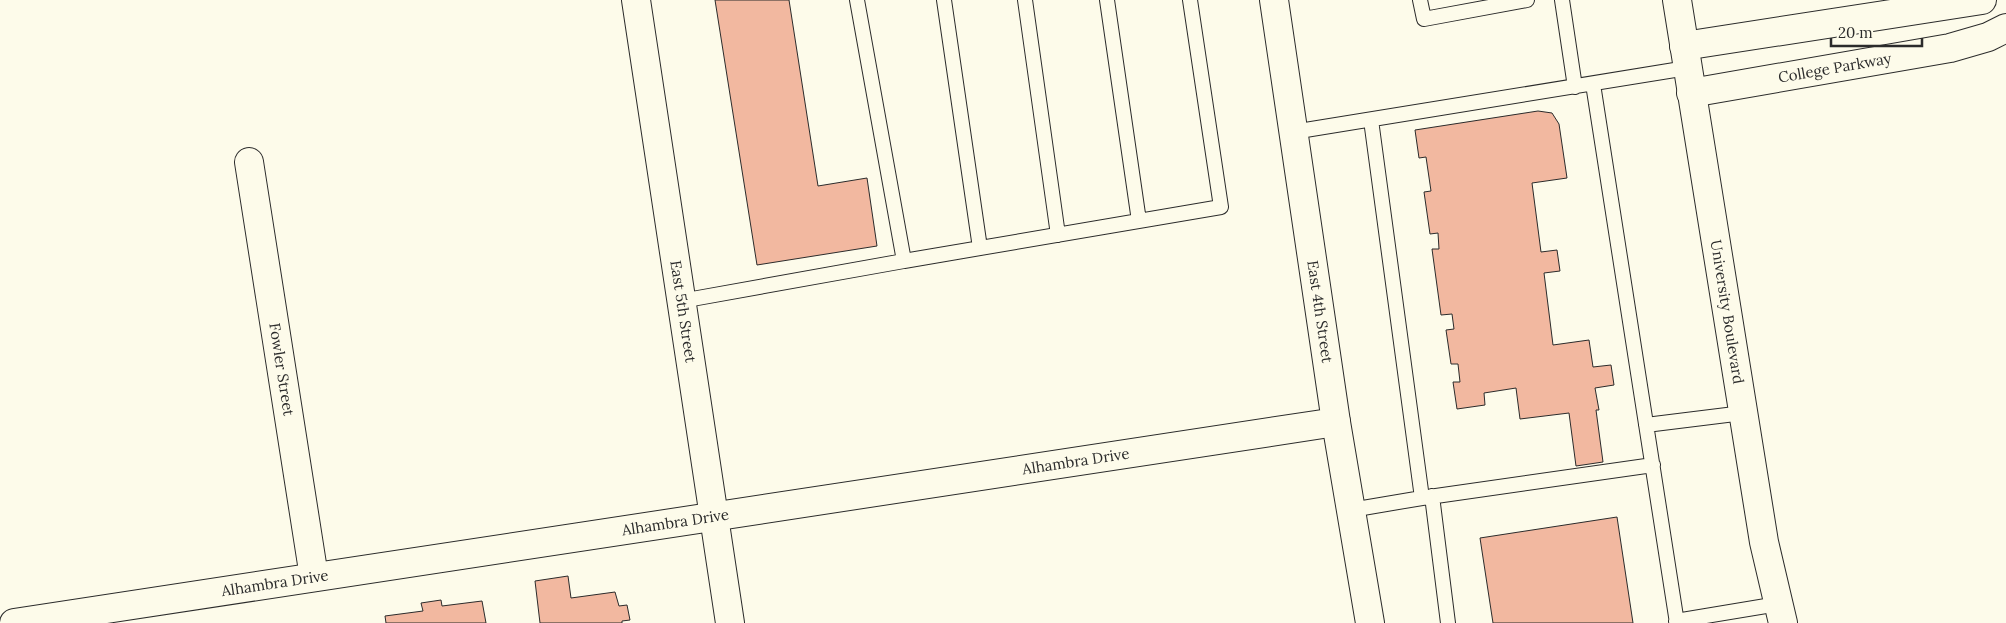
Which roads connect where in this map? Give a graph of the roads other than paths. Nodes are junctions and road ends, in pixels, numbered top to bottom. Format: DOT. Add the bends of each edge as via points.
graph roads {
  1 [pos="636,0"];
  2 [pos="857,0"];
  3 [pos="944,0"];
  4 [pos="1026,0"];
  5 [pos="1107,0"];
  6 [pos="1190,0"];
  7 [pos="1274,0"];
  8 [pos="1420,0"];
  9 [pos="1527,0"];
  10 [pos="1562,0"];
  11 [pos="1677,0"];
  12 [pos="1982,0"];
  13 [pos="2006,28"];
  14 [pos="1687,69"];
  15 [pos="1593,84"];
  16 [pos="1575,87"];
  17 [pos="1371,120"];
  18 [pos="1292,132"];
  19 [pos="249,162"];
  20 [pos="1139,221"];
  21 [pos="1058,235"];
  22 [pos="980,248"];
  23 [pos="904,261"];
  24 [pos="682,302"];
  25 [pos="1743,413"];
  26 [pos="1336,422"];
  27 [pos="1646,425"];
  28 [pos="1652,465"];
  29 [pos="1427,497"];
  30 [pos="1351,510"];
  31 [pos="714,516"];
  32 [pos="314,577"];
  33 [pos="137,614"];
  34 [pos="1781,614"];
  35 [pos="1676,622"];
  36 [pos="14,623"];
  37 [pos="730,623"];
  38 [pos="1370,623"];
  39 [pos="1448,623"];
  1 -- 24 [label="street, East 5th Street"];
  2 -- 23 [label="lane"];
  3 -- 22 [label="lane"];
  4 -- 21 [label="lane"];
  5 -- 20 [label="lane"];
  6 -- 20 [label="lane" via="1221,207"];
  7 -- 18 [label="street, East 4th Street"];
  8 -- 9 [label="lane" via="1424,19"];
  10 -- 16 [label="lane"];
  11 -- 14 [label="street, University Boulevard"];
  12 -- 14 [label="street"];
  13 -- 14 [label="street, College Parkway" via="1950,48"];
  14 -- 15 [label="lane"];
  14 -- 25 [label="street, University Boulevard"];
  15 -- 16 [label="lane"];
  15 -- 27 [label="lane"];
  16 -- 17 [label="lane"];
  17 -- 18 [label="lane"];
  17 -- 29 [label="lane"];
  18 -- 26 [label="street, East 4th Street"];
  19 -- 32 [label="street, Fowler Street"];
  20 -- 21 [label="lane"];
  21 -- 22 [label="lane"];
  22 -- 23 [label="lane"];
  23 -- 24 [label="lane"];
  24 -- 31 [label="street, East 5th Street"];
  25 -- 27 [label="lane"];
  25 -- 34 [label="street, University Boulevard" via="1764,542"];
  26 -- 30 [label="street, East 4th Street"];
  26 -- 31 [label="street, Alhambra Drive"];
  27 -- 28 [label="lane"];
  28 -- 29 [label="lane"];
  28 -- 35 [label="lane"];
  29 -- 30 [label="lane"];
  29 -- 39 [label="lane"];
  30 -- 38 [label="street, East 4th Street"];
  31 -- 32 [label="street, Alhambra Drive"];
  31 -- 37 [label="street, East 5th Street"];
  32 -- 33 [label="street, Alhambra Drive"];
  33 -- 36 [label="street, Alhambra Drive"];
  34 -- 35 [label="lane"];
}
